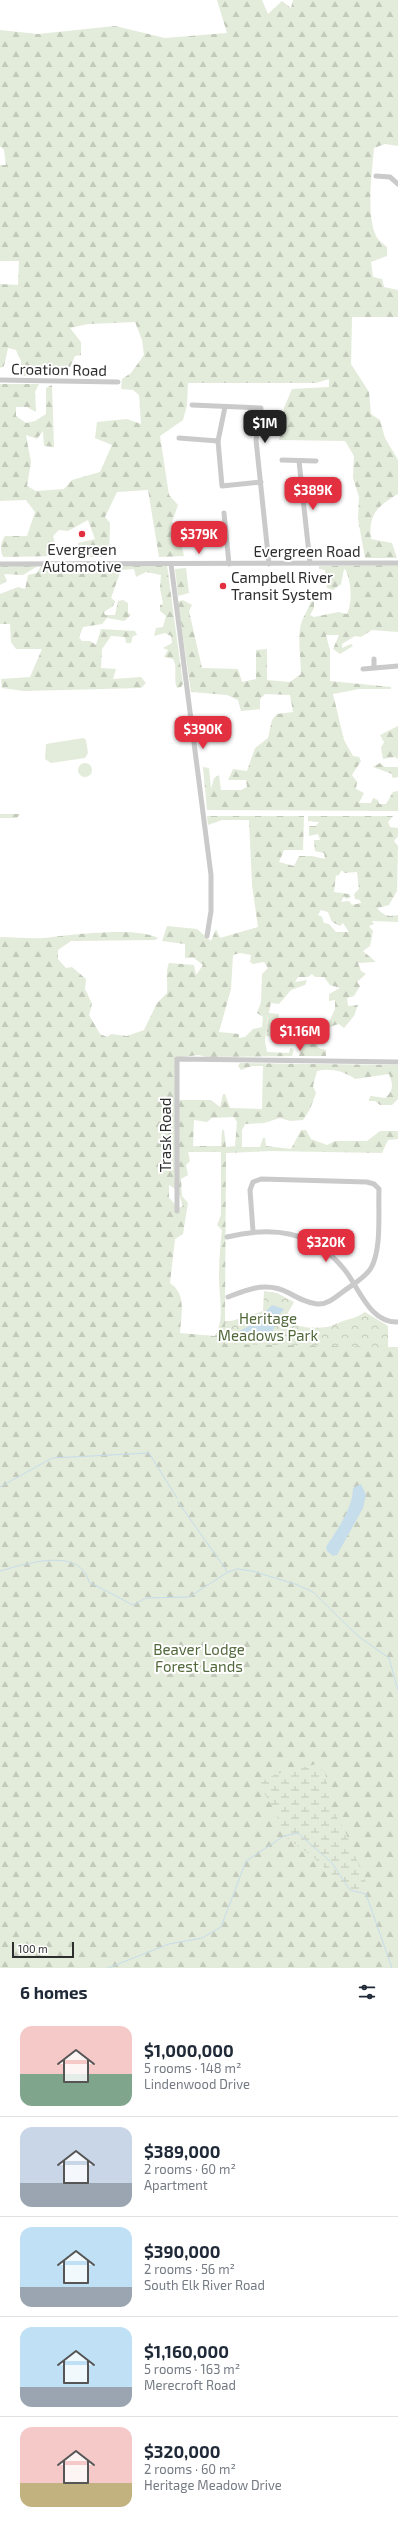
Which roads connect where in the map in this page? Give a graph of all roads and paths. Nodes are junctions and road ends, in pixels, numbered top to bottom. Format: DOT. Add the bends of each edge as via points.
graph roads {
  1 [pos="376,176"];
  2 [pos="398,184"];
  3 [pos="0,380"];
  4 [pos="118,382"];
  5 [pos="192,405"];
  6 [pos="225,407"];
  7 [pos="179,438"];
  8 [pos="218,441"];
  9 [pos="282,460"];
  10 [pos="299,460"];
  11 [pos="316,461"];
  12 [pos="261,482"];
  13 [pos="224,513"];
  14 [pos="398,563"];
  15 [pos="0,564"];
  16 [pos="171,564"];
  17 [pos="229,564"];
  18 [pos="269,564"];
  19 [pos="310,564"];
  20 [pos="374,659"];
  21 [pos="398,666"];
  22 [pos="374,667"];
  23 [pos="363,669"];
  24 [pos="207,936"];
  25 [pos="398,1062"];
  26 [pos="176,1211"];
  27 [pos="253,1231"];
  28 [pos="227,1237"];
  29 [pos="354,1284"];
  30 [pos="228,1297"];
  31 [pos="398,1322"];
  1 -- 2 [label="street" via="390,177"];
  3 -- 4 [label="street, Croation Road"];
  5 -- 6 [label="street"];
  6 -- 8 [label="street"];
  6 -- 12 [label="street" via="261,408 256,440"];
  7 -- 8 [label="street"];
  8 -- 12 [label="street" via="222,486"];
  9 -- 10 [label="street"];
  10 -- 11 [label="street"];
  10 -- 19 [label="street"];
  12 -- 18 [label="street"];
  13 -- 17 [label="street"];
  14 -- 19 [label="street, Evergreen Road"];
  15 -- 16 [label="street, Evergreen Road"];
  16 -- 17 [label="street, Evergreen Road"];
  16 -- 24 [label="street" via="211,875 211,911"];
  17 -- 18 [label="street, Evergreen Road"];
  18 -- 19 [label="street, Evergreen Road"];
  20 -- 22 [label="street"];
  21 -- 22 [label="street"];
  22 -- 23 [label="street"];
  25 -- 26 [label="street, Trask Road" via="176,1059"];
  27 -- 28 [label="street"];
  27 -- 29 [label="street" via="292,1234 312,1242 329,1254"];
  27 -- 29 [label="street" via="250,1190 253,1182 268,1180 374,1184 379,1189 377,1255 371,1268"];
  29 -- 30 [label="street" via="328,1303 319,1305 307,1302 282,1288 269,1286 254,1287"];
  29 -- 31 [label="street" via="367,1305 378,1315"];
}
